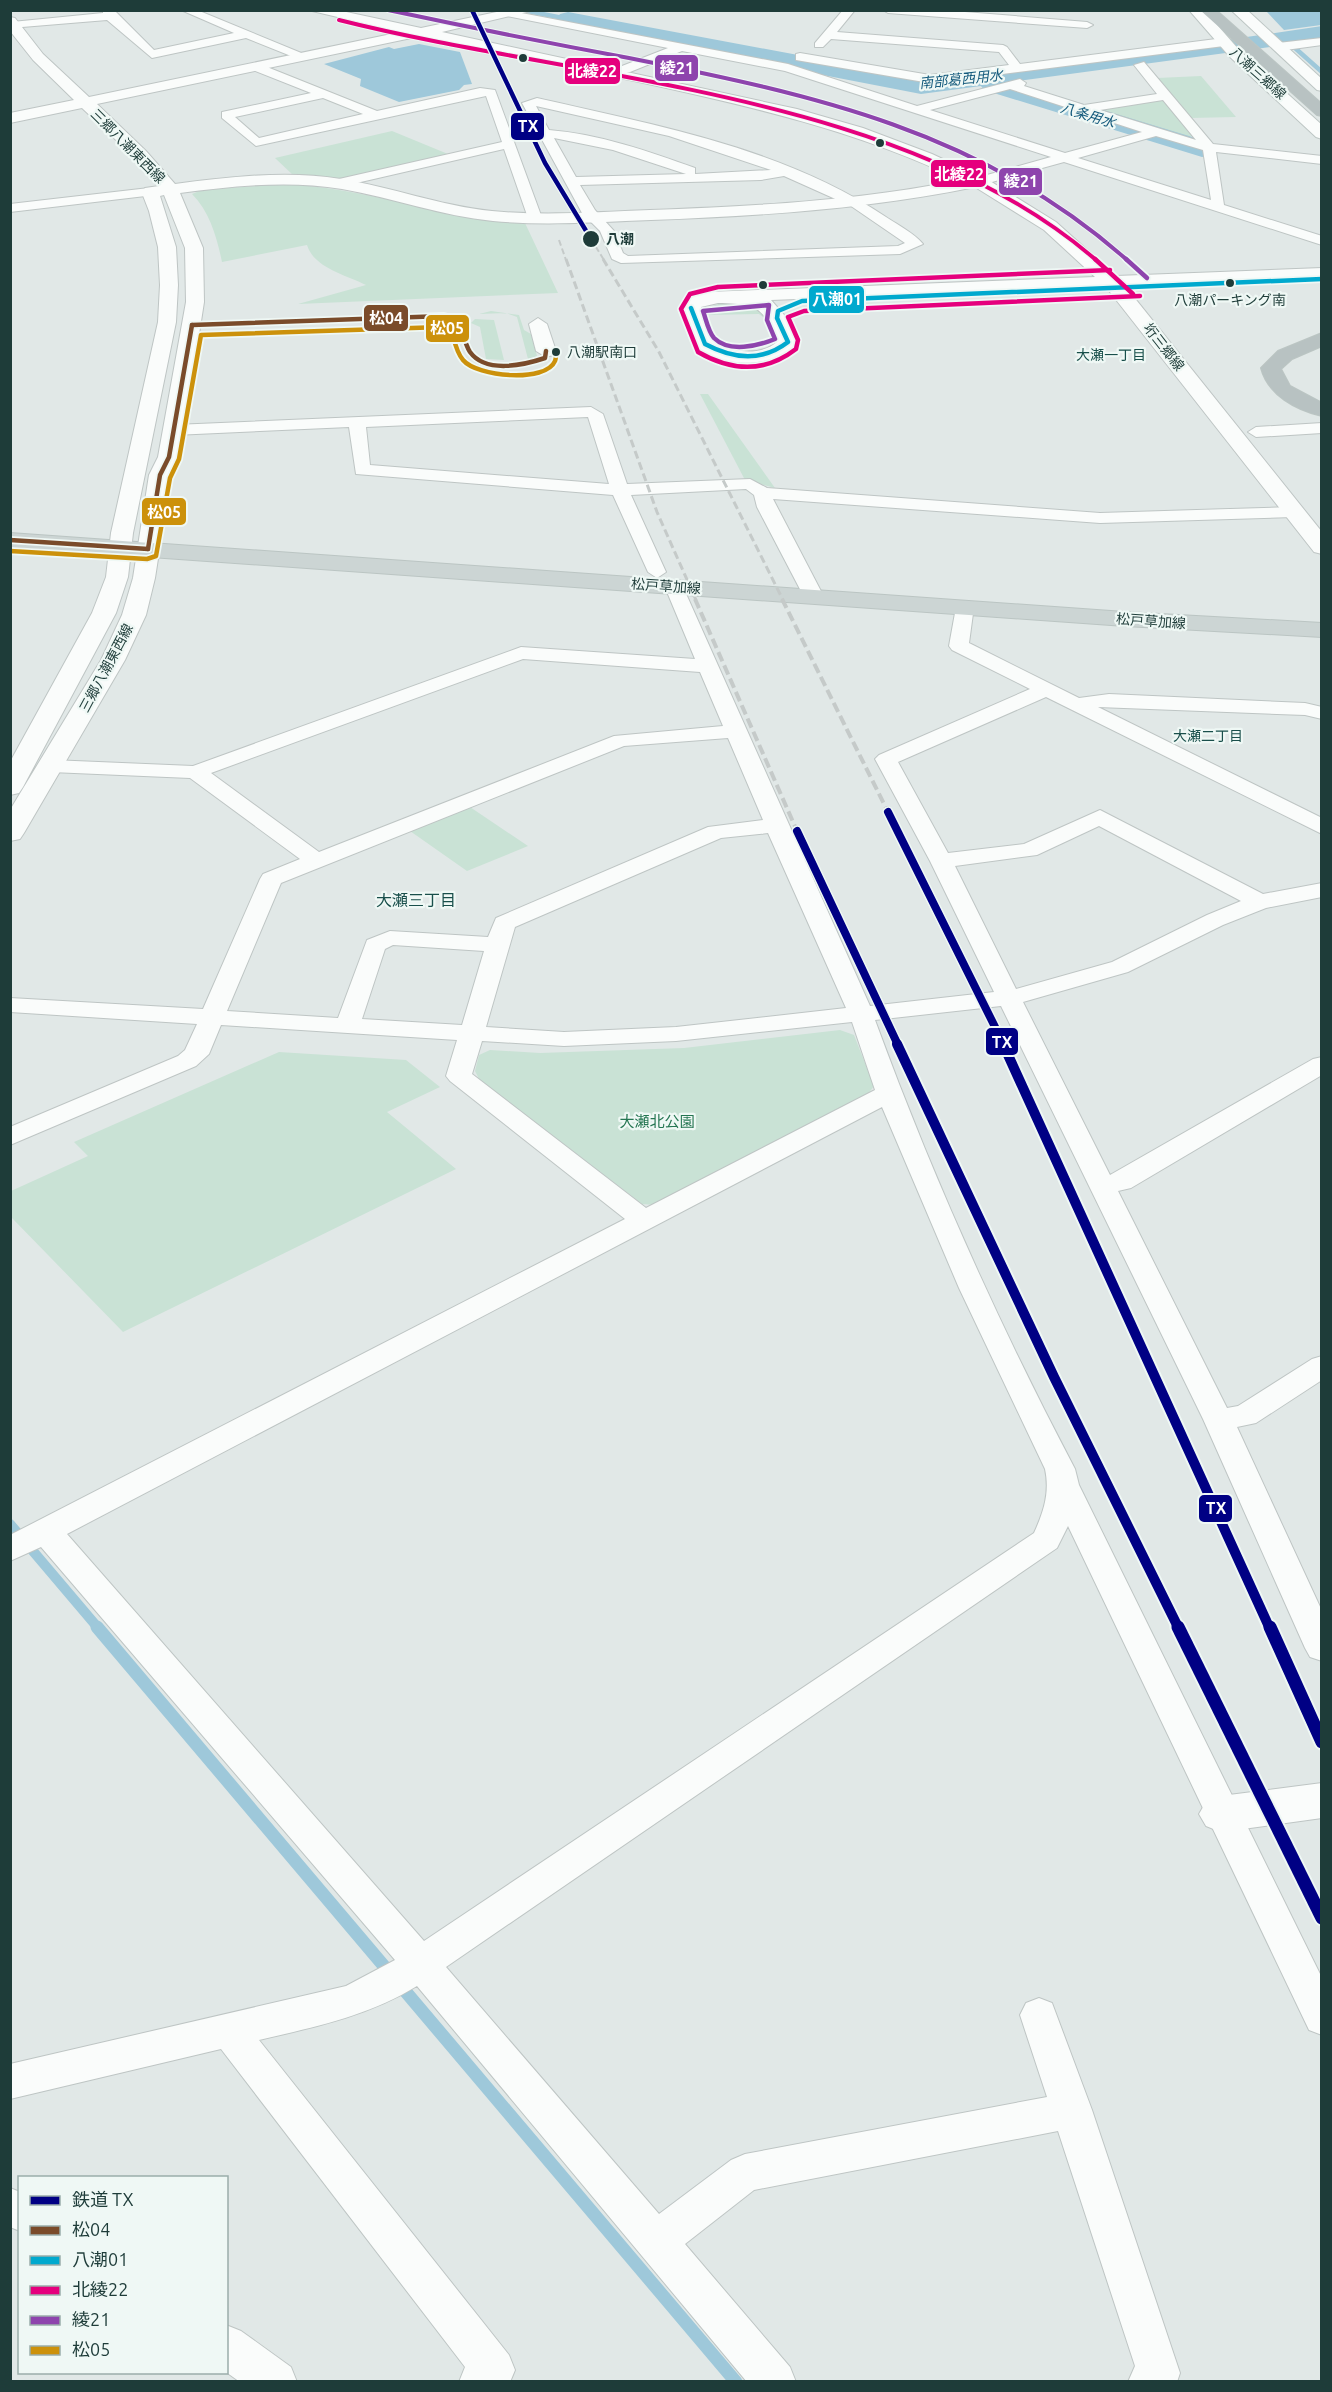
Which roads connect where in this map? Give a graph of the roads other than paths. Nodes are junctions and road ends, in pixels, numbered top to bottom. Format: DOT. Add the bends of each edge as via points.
graph roads {
  1 [pos="186,10"];
  2 [pos="315,10"];
  3 [pos="342,10"];
  4 [pos="556,10"];
  5 [pos="850,10"];
  6 [pos="888,10"];
  7 [pos="1077,10"];
  8 [pos="1196,10"];
  9 [pos="1207,10"];
  10 [pos="1225,10"];
  11 [pos="1238,10"];
  12 [pos="109,13"];
  13 [pos="518,13"];
  14 [pos="11,23"];
  15 [pos="426,31"];
  16 [pos="247,34"];
  17 [pos="828,35"];
  18 [pos="1322,40"];
  19 [pos="1224,42"];
  20 [pos="681,47"];
  21 [pos="1278,47"];
  22 [pos="761,49"];
  23 [pos="918,51"];
  24 [pos="784,54"];
  25 [pos="1235,54"];
  26 [pos="304,57"];
  27 [pos="807,58"];
  28 [pos="20,60"];
  29 [pos="1140,65"];
  30 [pos="257,67"];
  31 [pos="626,69"];
  32 [pos="1018,69"];
  33 [pos="1105,70"];
  34 [pos="900,75"];
  35 [pos="1034,81"];
  36 [pos="1003,87"];
  37 [pos="1320,87"];
  38 [pos="324,94"];
  39 [pos="1166,96"];
  40 [pos="85,103"];
  41 [pos="68,106"];
  42 [pos="918,109"];
  43 [pos="1081,109"];
  44 [pos="1322,112"];
  45 [pos="376,115"];
  46 [pos="10,118"];
  47 [pos="1155,132"];
  48 [pos="543,133"];
  49 [pos="1322,134"];
  50 [pos="509,144"];
  51 [pos="1209,147"];
  52 [pos="1066,157"];
  53 [pos="1322,159"];
  54 [pos="788,171"];
  55 [pos="706,177"];
  56 [pos="985,179"];
  57 [pos="571,181"];
  58 [pos="339,183"];
  59 [pos="170,189"];
  60 [pos="149,192"];
  61 [pos="856,203"];
  62 [pos="1214,206"];
  63 [pos="10,208"];
  64 [pos="597,217"];
  65 [pos="535,218"];
  66 [pos="1322,241"];
  67 [pos="1322,273"];
  68 [pos="1322,279"];
  69 [pos="1125,283"];
  70 [pos="718,297"];
  71 [pos="1159,308"];
  72 [pos="777,318"];
  73 [pos="192,321"];
  74 [pos="167,322"];
  75 [pos="538,324"];
  76 [pos="1320,343"];
  77 [pos="546,351"];
  78 [pos="1322,400"];
  79 [pos="1322,410"];
  80 [pos="1242,415"];
  81 [pos="357,421"];
  82 [pos="1322,428"];
  83 [pos="174,430"];
  84 [pos="1256,432"];
  85 [pos="620,490"];
  86 [pos="762,493"];
  87 [pos="1293,512"];
  88 [pos="1322,517"];
  89 [pos="10,529"];
  90 [pos="10,540"];
  91 [pos="121,540"];
  92 [pos="150,542"];
  93 [pos="1322,547"];
  94 [pos="666,579"];
  95 [pos="810,589"];
  96 [pos="964,606"];
  97 [pos="1322,614"];
  98 [pos="1322,630"];
  99 [pos="706,666"];
  100 [pos="1045,690"];
  101 [pos="1077,706"];
  102 [pos="1322,713"];
  103 [pos="734,731"];
  104 [pos="18,763"];
  105 [pos="51,766"];
  106 [pos="195,772"];
  107 [pos="10,788"];
  108 [pos="776,825"];
  109 [pos="1322,827"];
  110 [pos="10,833"];
  111 [pos="317,861"];
  112 [pos="941,861"];
  113 [pos="1322,890"];
  114 [pos="1260,902"];
  115 [pos="497,945"];
  116 [pos="1010,998"];
  117 [pos="10,1005"];
  118 [pos="861,1014"];
  119 [pos="212,1017"];
  120 [pos="347,1026"];
  121 [pos="471,1034"];
  122 [pos="1322,1064"];
  123 [pos="889,1093"];
  124 [pos="10,1137"];
  125 [pos="1100,1185"];
  126 [pos="644,1220"];
  127 [pos="1322,1366"];
  128 [pos="1218,1419"];
  129 [pos="1064,1485"];
  130 [pos="46,1531"];
  131 [pos="11,1549"];
  132 [pos="1322,1648"];
  133 [pos="1322,1800"];
  134 [pos="1221,1814"];
  135 [pos="421,1964"];
  136 [pos="1039,2015"];
  137 [pos="1322,2018"];
  138 [pos="230,2032"];
  139 [pos="10,2082"];
  140 [pos="1072,2110"];
  141 [pos="655,2242"];
  142 [pos="228,2347"];
  143 [pos="276,2382"];
  144 [pos="480,2382"];
  145 [pos="775,2382"];
  146 [pos="1149,2382"];
  1 -- 16 [label="street"];
  2 -- 15 [label="street, 垳三郷線"];
  3 -- 15 [label="street, 垳三郷線"];
  4 -- 22 [label="street"];
  5 -- 17 [label="street"];
  6 -- 7 [label="street" via="1090,28"];
  8 -- 19 [label="street, 八潮三郷線"];
  9 -- 44 [label="highway"];
  10 -- 37 [label="highway"];
  11 -- 21 [label="street"];
  12 -- 14 [label="street"];
  12 -- 16 [label="street" via="152,54"];
  13 -- 15 [label="street"];
  13 -- 20 [label="street"];
  14 -- 40 [label="street, 三郷八潮東西線" via="38,57"];
  15 -- 26 [label="street"];
  15 -- 31 [label="street, 垳三郷線"];
  15 -- 56 [label="street, 垳三郷線" via="792,112"];
  16 -- 26 [label="street"];
  17 -- 23 [label="street"];
  17 -- 27 [label="street"];
  18 -- 21 [label="street"];
  19 -- 25 [label="street, 八潮三郷線"];
  19 -- 32 [label="street" via="1109,51"];
  20 -- 31 [label="street"];
  20 -- 42 [label="street" via="788,68"];
  21 -- 37 [label="street"];
  23 -- 32 [label="street" via="1003,49"];
  23 -- 34 [label="street"];
  24 -- 27 [label="street"];
  25 -- 29 [label="street"];
  25 -- 49 [label="street, 八潮三郷線"];
  26 -- 30 [label="street"];
  27 -- 34 [label="street"];
  28 -- 41 [label="street, 三郷八潮東西線"];
  29 -- 33 [label="street"];
  29 -- 39 [label="street"];
  30 -- 38 [label="street"];
  30 -- 40 [label="street"];
  31 -- 56 [label="street, 垳三郷線" via="778,101 849,121 915,143"];
  32 -- 34 [label="street" via="930,79"];
  35 -- 36 [label="street"];
  36 -- 42 [label="street"];
  36 -- 43 [label="street"];
  38 -- 45 [label="street"];
  38 -- 45 [label="street" via="226,115 256,142"];
  39 -- 43 [label="street"];
  39 -- 51 [label="street"];
  40 -- 41 [label="street"];
  40 -- 59 [label="street, 三郷八潮東西線" via="140,154"];
  41 -- 46 [label="street"];
  41 -- 60 [label="street, 三郷八潮東西線" via="123,157"];
  42 -- 52 [label="street"];
  43 -- 47 [label="street"];
  45 -- 50 [label="street" via="480,92 491,93"];
  47 -- 51 [label="street"];
  47 -- 52 [label="street"];
  48 -- 54 [label="street" via="528,103 547,103 672,133"];
  48 -- 55 [label="street" via="611,147"];
  48 -- 57 [label="street"];
  50 -- 58 [label="street"];
  50 -- 65 [label="street"];
  51 -- 53 [label="street"];
  51 -- 62 [label="street" via="1218,204"];
  52 -- 56 [label="street"];
  52 -- 62 [label="street"];
  54 -- 55 [label="street" via="761,176"];
  54 -- 61 [label="street"];
  55 -- 57 [label="street"];
  56 -- 61 [label="street"];
  56 -- 69 [label="street, 垳三郷線"];
  56 -- 69 [label="street, 垳三郷線" via="1068,222"];
  57 -- 64 [label="street" via="589,213"];
  58 -- 59 [label="street" via="262,180"];
  58 -- 65 [label="street" via="468,212"];
  59 -- 60 [label="street"];
  59 -- 73 [label="street, 三郷八潮東西線" via="194,248"];
  60 -- 63 [label="street"];
  60 -- 74 [label="street, 三郷八潮東西線" via="164,230 169,261"];
  61 -- 64 [label="street" via="762,212"];
  61 -- 64 [label="street" via="916,244 900,250 633,261 617,256"];
  62 -- 66 [label="street"];
  64 -- 65 [label="street"];
  67 -- 69 [label="street"];
  68 -- 69 [label="street"];
  69 -- 70 [label="street"];
  69 -- 71 [label="street, 垳三郷線"];
  69 -- 72 [label="street" via="802,301 782,308"];
  69 -- 87 [label="street, 垳三郷線"];
  70 -- 72 [label="street" via="763,302 770,305"];
  70 -- 72 [label="street" via="699,300 691,308 705,344 718,352 756,356 784,348 788,342"];
  73 -- 74 [label="street"];
  73 -- 83 [label="street, 三郷八潮東西線"];
  74 -- 91 [label="street, 三郷八潮東西線"];
  75 -- 77 [label="street"];
  76 -- 78 [label="highway" via="1294,370 1298,382"];
  76 -- 79 [label="highway" via="1285,355 1271,368 1285,391"];
  80 -- 84 [label="street"];
  81 -- 83 [label="street"];
  81 -- 85 [label="street" via="362,471"];
  81 -- 85 [label="street" via="591,412 595,414"];
  82 -- 84 [label="street"];
  83 -- 92 [label="street, 三郷八潮東西線" via="169,457 160,475"];
  84 -- 88 [label="street"];
  85 -- 86 [label="street" via="750,484"];
  85 -- 94 [label="street"];
  86 -- 87 [label="street" via="1100,518"];
  86 -- 95 [label="street"];
  87 -- 93 [label="street, 垳三郷線"];
  89 -- 91 [label="main road, 松戸草加線"];
  90 -- 91 [label="main road, 松戸草加線"];
  91 -- 92 [label="main road, 松戸草加線"];
  91 -- 104 [label="street, 三郷八潮東西線" via="117,577 104,613"];
  92 -- 94 [label="main road, 松戸草加線"];
  92 -- 105 [label="street, 三郷八潮東西線" via="135,615"];
  94 -- 95 [label="main road, 松戸草加線"];
  94 -- 99 [label="street"];
  95 -- 96 [label="main road, 松戸草加線"];
  95 -- 97 [label="main road, 松戸草加線"];
  96 -- 98 [label="main road, 松戸草加線"];
  96 -- 100 [label="street" via="959,646"];
  99 -- 103 [label="street"];
  99 -- 106 [label="street" via="521,653"];
  100 -- 101 [label="street"];
  100 -- 112 [label="street" via="886,759"];
  101 -- 102 [label="street" via="1109,700"];
  101 -- 109 [label="street"];
  103 -- 108 [label="street"];
  103 -- 111 [label="street" via="621,740"];
  104 -- 107 [label="street, 三郷八潮東西線"];
  105 -- 106 [label="street"];
  105 -- 110 [label="street, 三郷八潮東西線"];
  106 -- 111 [label="street"];
  108 -- 115 [label="street" via="716,832 504,923"];
  108 -- 118 [label="street"];
  111 -- 119 [label="street" via="271,879"];
  112 -- 114 [label="street" via="1029,850 1100,817"];
  112 -- 116 [label="street"];
  113 -- 114 [label="street"];
  114 -- 116 [label="street" via="1120,967"];
  115 -- 120 [label="street" via="390,938 375,945"];
  115 -- 121 [label="street"];
  116 -- 118 [label="street"];
  116 -- 125 [label="street"];
  117 -- 119 [label="street"];
  118 -- 121 [label="street" via="627,1037 564,1039"];
  118 -- 123 [label="street"];
  119 -- 120 [label="street"];
  119 -- 124 [label="street" via="196,1054 187,1062"];
  120 -- 121 [label="street"];
  121 -- 126 [label="street" via="459,1076"];
  122 -- 125 [label="street" via="1122,1182"];
  123 -- 126 [label="street"];
  123 -- 129 [label="street" via="972,1288 1060,1469"];
  125 -- 128 [label="street"];
  126 -- 130 [label="street"];
  127 -- 128 [label="street" via="1245,1416"];
  128 -- 132 [label="street"];
  129 -- 134 [label="street"];
  129 -- 135 [label="street" via="1058,1514 1046,1540"];
  130 -- 131 [label="street"];
  130 -- 135 [label="street"];
  133 -- 134 [label="street"];
  134 -- 137 [label="street"];
  135 -- 138 [label="street" via="350,2002"];
  135 -- 141 [label="street"];
  136 -- 140 [label="street"];
  138 -- 139 [label="street"];
  138 -- 144 [label="street" via="495,2370"];
  140 -- 141 [label="street" via="745,2173"];
  140 -- 146 [label="street" via="1159,2373"];
  141 -- 145 [label="street"];
  142 -- 143 [label="street"];
}
